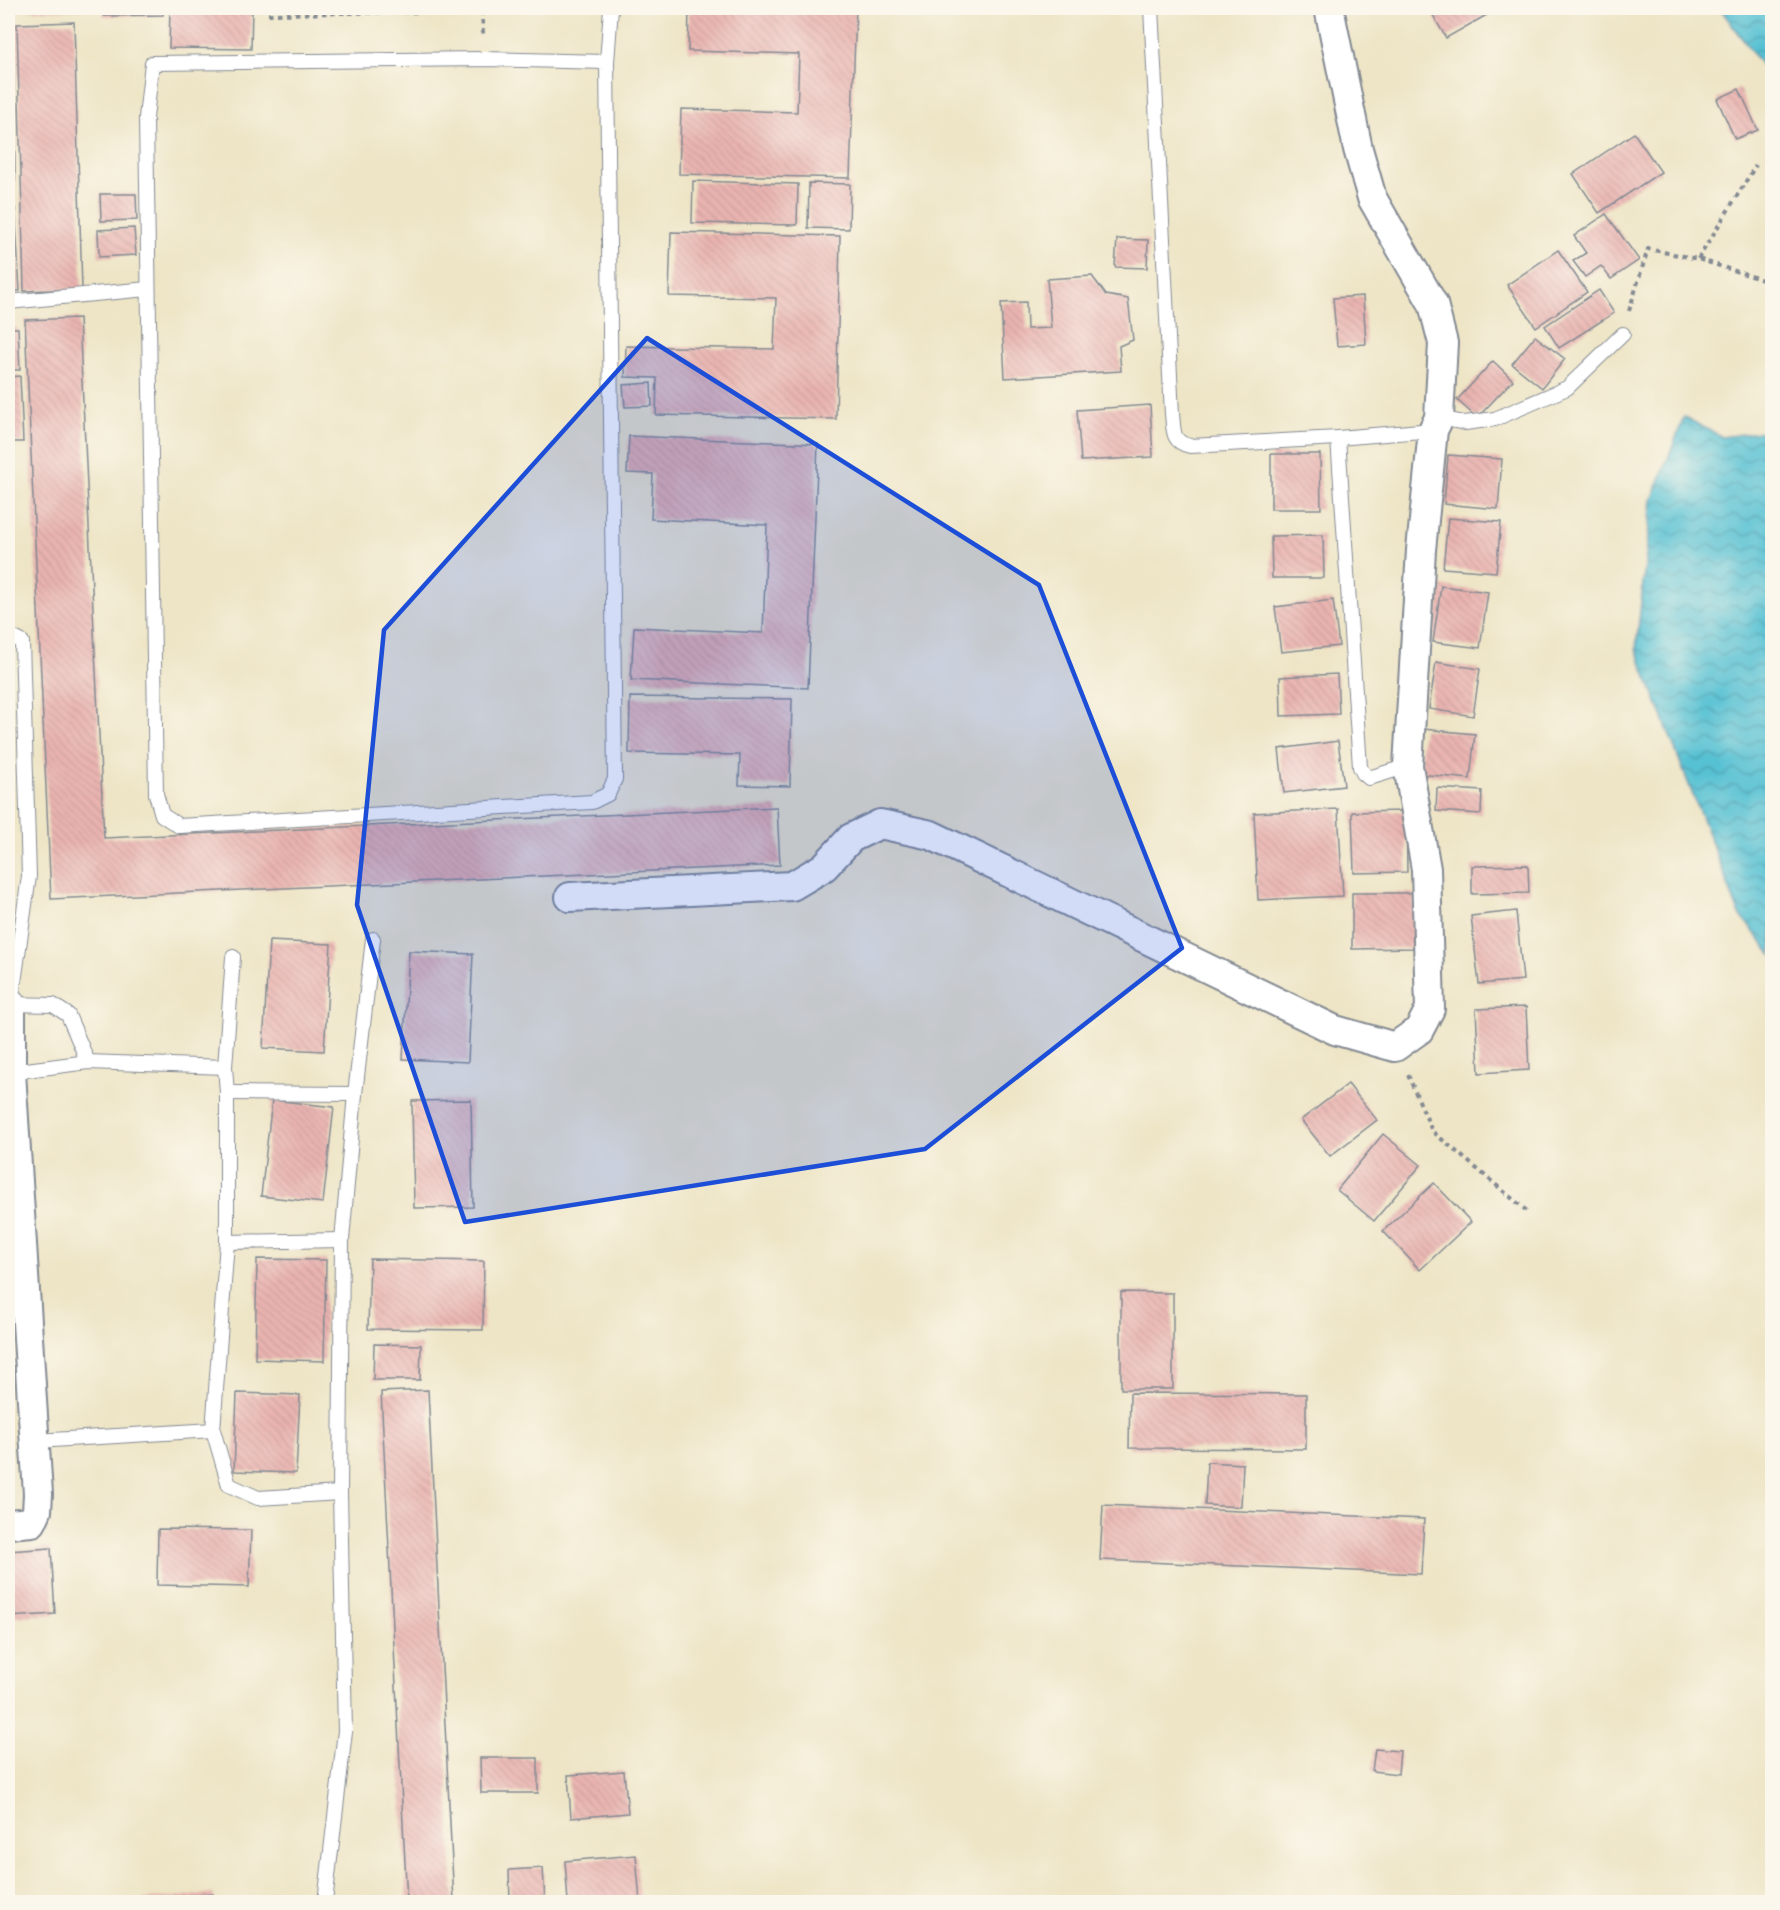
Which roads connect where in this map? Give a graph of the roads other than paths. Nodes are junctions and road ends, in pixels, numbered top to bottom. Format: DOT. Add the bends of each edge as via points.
graph roads {
  1 [pos="1151,8"];
  2 [pos="1329,8"];
  3 [pos="611,9"];
  4 [pos="607,62"];
  5 [pos="148,289"];
  6 [pos="8,302"];
  7 [pos="1623,334"];
  8 [pos="1436,424"];
  9 [pos="1338,438"];
  10 [pos="8,635"];
  11 [pos="1408,766"];
  12 [pos="570,897"];
  13 [pos="373,939"];
  14 [pos="233,957"];
  15 [pos="9,1004"];
  16 [pos="88,1062"];
  17 [pos="225,1067"];
  18 [pos="11,1072"];
  19 [pos="227,1093"];
  20 [pos="355,1094"];
  21 [pos="342,1240"];
  22 [pos="227,1242"];
  23 [pos="17,1310"];
  24 [pos="213,1430"];
  25 [pos="36,1441"];
  26 [pos="340,1493"];
  27 [pos="8,1524"];
  28 [pos="325,1902"];
  1 -- 9 [label="lane" via="1175,439 1190,446"];
  2 -- 8 [label="street" via="1372,198 1433,304 1443,343"];
  3 -- 4 [label="lane"];
  4 -- 5 [label="lane" via="484,59 152,63 146,118"];
  4 -- 5 [label="lane" via="615,779 608,794 592,802 179,826 162,815 156,794"];
  5 -- 6 [label="lane"];
  7 -- 8 [label="lane" via="1566,388 1495,419"];
  8 -- 9 [label="lane"];
  8 -- 11 [label="street" via="1421,550"];
  9 -- 11 [label="lane" via="1360,767 1369,778"];
  10 -- 15 [label="lane" via="22,642 29,876"];
  11 -- 12 [label="street" via="1426,869 1430,1009 1419,1030 1395,1047 1335,1030 931,835 880,824 850,838 824,867 792,886"];
  13 -- 20 [label="lane"];
  14 -- 17 [label="lane"];
  15 -- 16 [label="lane" via="53,1005 69,1015"];
  15 -- 18 [label="street"];
  16 -- 17 [label="lane"];
  16 -- 18 [label="lane"];
  17 -- 19 [label="lane"];
  18 -- 23 [label="street"];
  19 -- 20 [label="lane"];
  19 -- 22 [label="lane"];
  20 -- 21 [label="lane"];
  21 -- 22 [label="lane"];
  21 -- 26 [label="lane"];
  22 -- 24 [label="lane"];
  23 -- 25 [label="street"];
  24 -- 25 [label="lane"];
  24 -- 26 [label="lane" via="229,1485 258,1498"];
  25 -- 27 [label="street" via="37,1511 32,1522"];
  26 -- 28 [label="lane" via="345,1731"];
}
